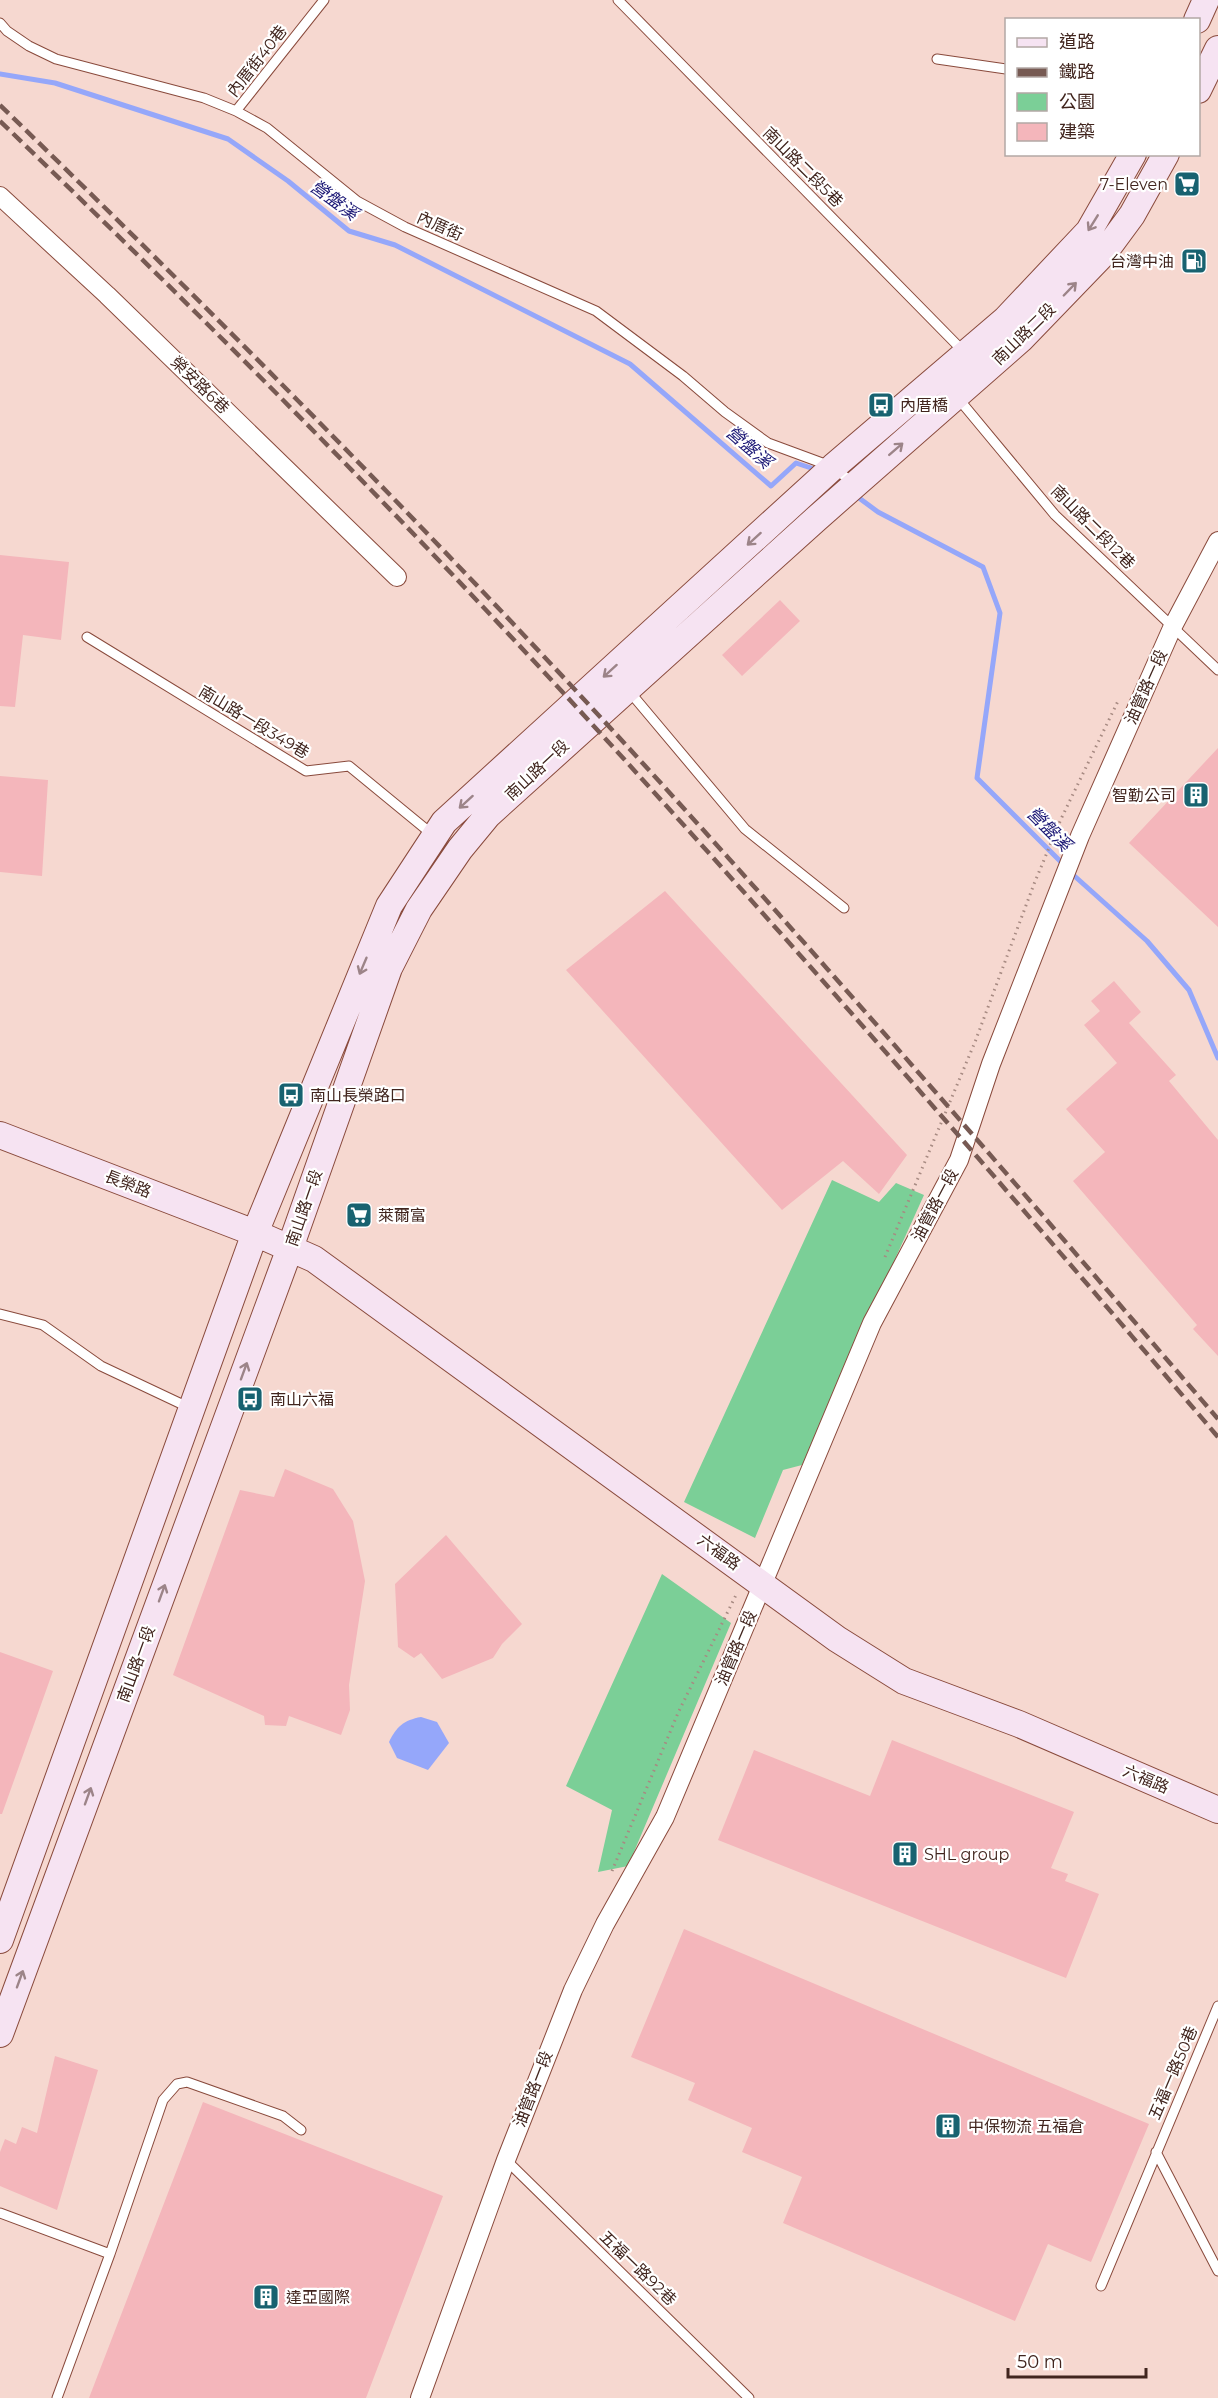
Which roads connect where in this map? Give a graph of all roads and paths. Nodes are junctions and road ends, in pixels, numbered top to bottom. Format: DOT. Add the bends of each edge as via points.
graph roads {
  1 [pos="324,0"];
  2 [pos="618,0"];
  3 [pos="1206,0"];
  4 [pos="1198,18"];
  5 [pos="0,23"];
  6 [pos="1218,49"];
  7 [pos="937,59"];
  8 [pos="1005,69"];
  9 [pos="1200,86"];
  10 [pos="236,111"];
  11 [pos="1132,156"];
  12 [pos="1165,156"];
  13 [pos="0,196"];
  14 [pos="966,354"];
  15 [pos="956,396"];
  16 [pos="831,469"];
  17 [pos="854,486"];
  18 [pos="1218,541"];
  19 [pos="397,577"];
  20 [pos="1173,626"];
  21 [pos="87,637"];
  22 [pos="1218,670"];
  23 [pos="627,688"];
  24 [pos="1061,819"];
  25 [pos="434,836"];
  26 [pos="844,908"];
  27 [pos="0,1135"];
  28 [pos="255,1233"];
  29 [pos="290,1248"];
  30 [pos="884,1260"];
  31 [pos="0,1314"];
  32 [pos="192,1409"];
  33 [pos="755,1578"];
  34 [pos="1218,1810"];
  35 [pos="611,1874"];
  36 [pos="0,1940"];
  37 [pos="1218,2006"];
  38 [pos="0,2034"];
  39 [pos="301,2130"];
  40 [pos="1156,2152"];
  41 [pos="506,2160"];
  42 [pos="0,2213"];
  43 [pos="110,2254"];
  44 [pos="1218,2271"];
  45 [pos="1101,2286"];
  46 [pos="57,2398"];
  47 [pos="420,2398"];
  48 [pos="749,2398"];
  1 -- 10 [label="lane, 內厝街40巷"];
  2 -- 14 [label="lane, 南山路二段5巷"];
  3 -- 4 [label="street"];
  5 -- 10 [label="lane, 內厝街" via="7,32 56,59 204,98"];
  6 -- 9 [label="street"];
  7 -- 8 [label="lane"];
  10 -- 16 [label="lane, 內厝街" via="267,128 357,201 405,227 596,311 768,443"];
  11 -- 14 [label="street, 南山路二段, one-way" via="1089,231"];
  15 -- 12 [label="street, 南山路二段, one-way" via="1021,339 1104,252 1132,214"];
  13 -- 19 [label="street, 榮安路6巷"];
  14 -- 15 [label="lane"];
  14 -- 16 [label="street, 南山路二段"];
  17 -- 15 [label="street, 南山路二段, one-way"];
  15 -- 20 [label="lane, 南山路二段12巷" via="1055,515"];
  16 -- 17 [label="lane, 內厝街"];
  16 -- 25 [label="street, 南山路一段, one-way" via="444,822"];
  17 -- 23 [label="street, 南山路一段"];
  18 -- 20 [label="street, 油管路一段"];
  20 -- 22 [label="lane, 南山路二段12巷"];
  20 -- 33 [label="street, 油管路一段" via="1054,898 959,1160 872,1323"];
  21 -- 25 [label="lane, 南山路一段349巷" via="306,771 349,766"];
  23 -- 26 [label="lane" via="745,830"];
  23 -- 29 [label="street, 南山路一段" via="489,815 419,909 388,968"];
  24 -- 30 [label="path" via="975,1042"];
  25 -- 28 [label="street, 南山路一段, one-way" via="389,906"];
  27 -- 28 [label="street, 長榮路"];
  28 -- 29 [label="street, 六福路"];
  28 -- 32 [label="street, 南山路一段"];
  29 -- 33 [label="street, 六福路" via="314,1258"];
  38 -- 29 [label="street, 南山路一段, one-way"];
  31 -- 32 [label="lane" via="43,1325 101,1366"];
  32 -- 36 [label="street, 南山路一段"];
  33 -- 34 [label="street, 六福路" via="837,1639 904,1681 1019,1724"];
  33 -- 35 [label="path" via="678,1713"];
  33 -- 41 [label="street, 油管路一段" via="665,1817 573,1990"];
  37 -- 40 [label="lane, 五福一路50巷"];
  39 -- 43 [label="lane" via="283,2116 207,2087 177,2084 163,2100"];
  40 -- 44 [label="lane"];
  40 -- 45 [label="lane, 五福一路50巷"];
  41 -- 47 [label="street, 油管路一段"];
  41 -- 48 [label="lane, 五福一路92巷"];
  42 -- 43 [label="lane"];
  43 -- 46 [label="lane"];
}
